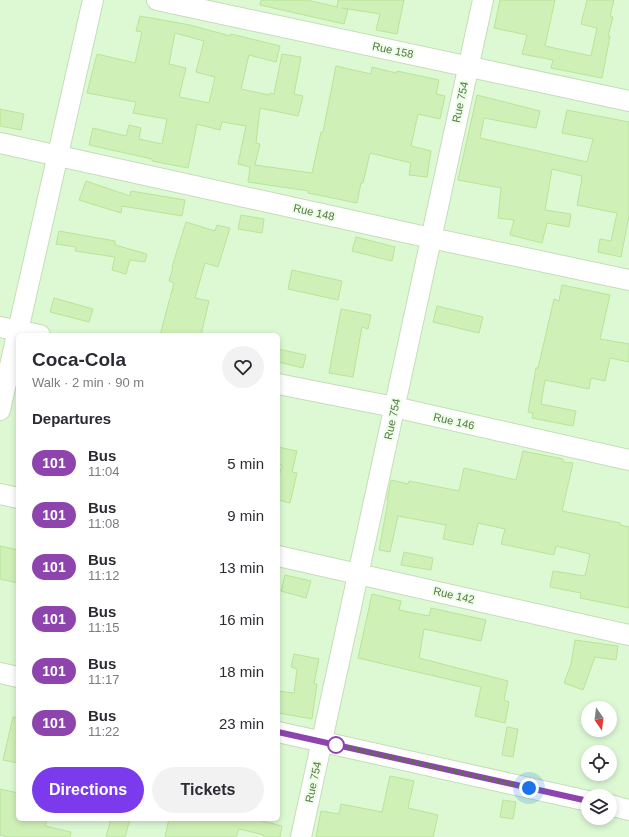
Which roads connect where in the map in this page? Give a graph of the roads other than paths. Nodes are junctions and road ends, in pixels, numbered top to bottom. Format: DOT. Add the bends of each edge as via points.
graph roads {
  1 [pos="93,0"];
  2 [pos="157,0"];
  3 [pos="483,0"];
  4 [pos="468,66"];
  5 [pos="629,101"];
  6 [pos="0,143"];
  7 [pos="58,156"];
  8 [pos="431,238"];
  9 [pos="629,280"];
  10 [pos="9,328"];
  11 [pos="31,333"];
  12 [pos="280,384"];
  13 [pos="394,407"];
  14 [pos="0,410"];
  15 [pos="629,460"];
  16 [pos="0,494"];
  17 [pos="16,498"];
  18 [pos="280,556"];
  19 [pos="358,574"];
  20 [pos="629,635"];
  21 [pos="0,673"];
  22 [pos="16,677"];
  23 [pos="280,732"];
  24 [pos="321,742"];
  25 [pos="581,799"];
  26 [pos="617,807"];
  27 [pos="629,810"];
  28 [pos="301,837"];
  1 -- 7 [label="street"];
  2 -- 4 [label="street, Rue 158"];
  3 -- 4 [label="street, Rue 754"];
  4 -- 5 [label="street, Rue 158"];
  4 -- 8 [label="street, Rue 754"];
  6 -- 7 [label="street, Rue 148"];
  7 -- 8 [label="street, Rue 148"];
  7 -- 10 [label="street"];
  8 -- 9 [label="street, Rue 148"];
  8 -- 13 [label="street, Rue 754"];
  10 -- 11 [label="street"];
  10 -- 14 [label="street"];
  12 -- 13 [label="street, Rue 146"];
  13 -- 15 [label="street, Rue 146"];
  13 -- 19 [label="street, Rue 754"];
  16 -- 17 [label="street"];
  18 -- 19 [label="street, Rue 142"];
  19 -- 20 [label="street, Rue 142"];
  19 -- 24 [label="street, Rue 754"];
  21 -- 22 [label="street"];
  23 -- 24 [label="street"];
  24 -- 25 [label="street"];
  24 -- 28 [label="street, Rue 754"];
  26 -- 27 [label="street"];
}
